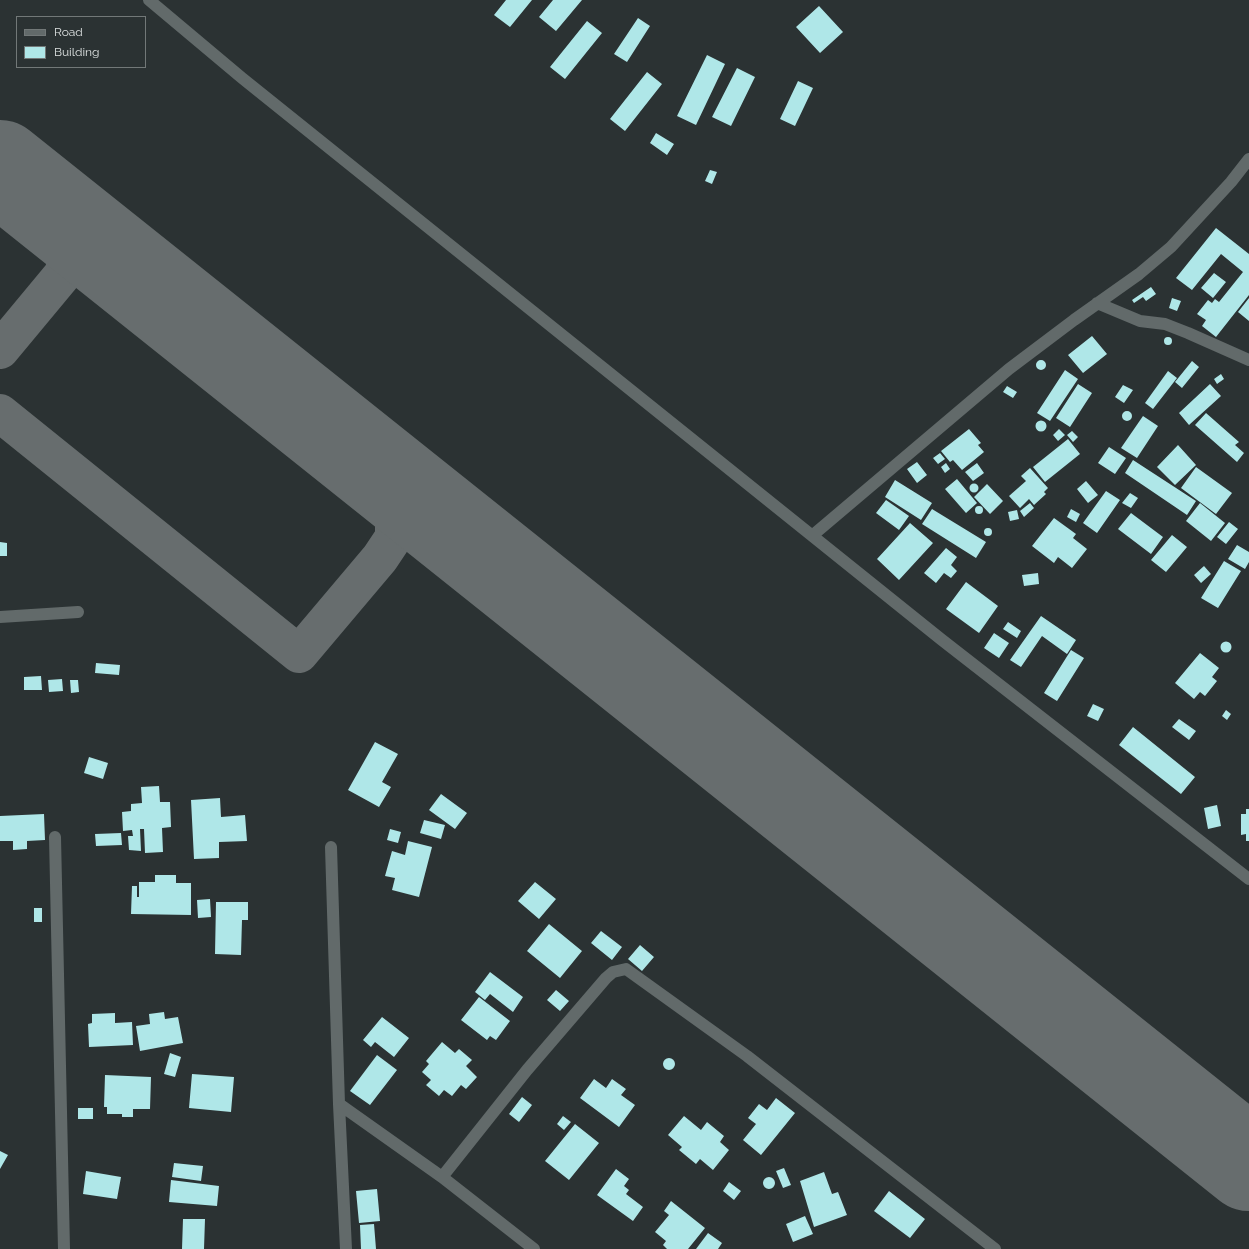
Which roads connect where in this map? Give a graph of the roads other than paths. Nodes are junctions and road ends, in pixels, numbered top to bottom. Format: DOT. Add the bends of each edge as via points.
graph roads {
  1 [pos="149,0"];
  2 [pos="1249,160"];
  3 [pos="1097,303"];
  4 [pos="1249,360"];
  5 [pos="813,535"];
  6 [pos="78,612"];
  7 [pos="0,617"];
  8 [pos="55,837"];
  9 [pos="331,847"];
  10 [pos="1249,879"];
  11 [pos="339,1104"];
  12 [pos="442,1177"];
  13 [pos="64,1249"];
  14 [pos="346,1249"];
  15 [pos="534,1249"];
  16 [pos="995,1249"];
  1 -- 5 [label="street" via="242,78"];
  2 -- 3 [label="street" via="1232,182 1171,247 1139,274"];
  3 -- 4 [label="street" via="1140,321 1165,324"];
  3 -- 5 [label="street" via="1009,370"];
  5 -- 10 [label="street"];
  6 -- 7 [label="street"];
  8 -- 13 [label="street"];
  9 -- 11 [label="street"];
  11 -- 12 [label="street"];
  11 -- 14 [label="street"];
  12 -- 15 [label="street"];
  12 -- 16 [label="street" via="527,1070 606,978 613,972 626,969 747,1056"];
}
